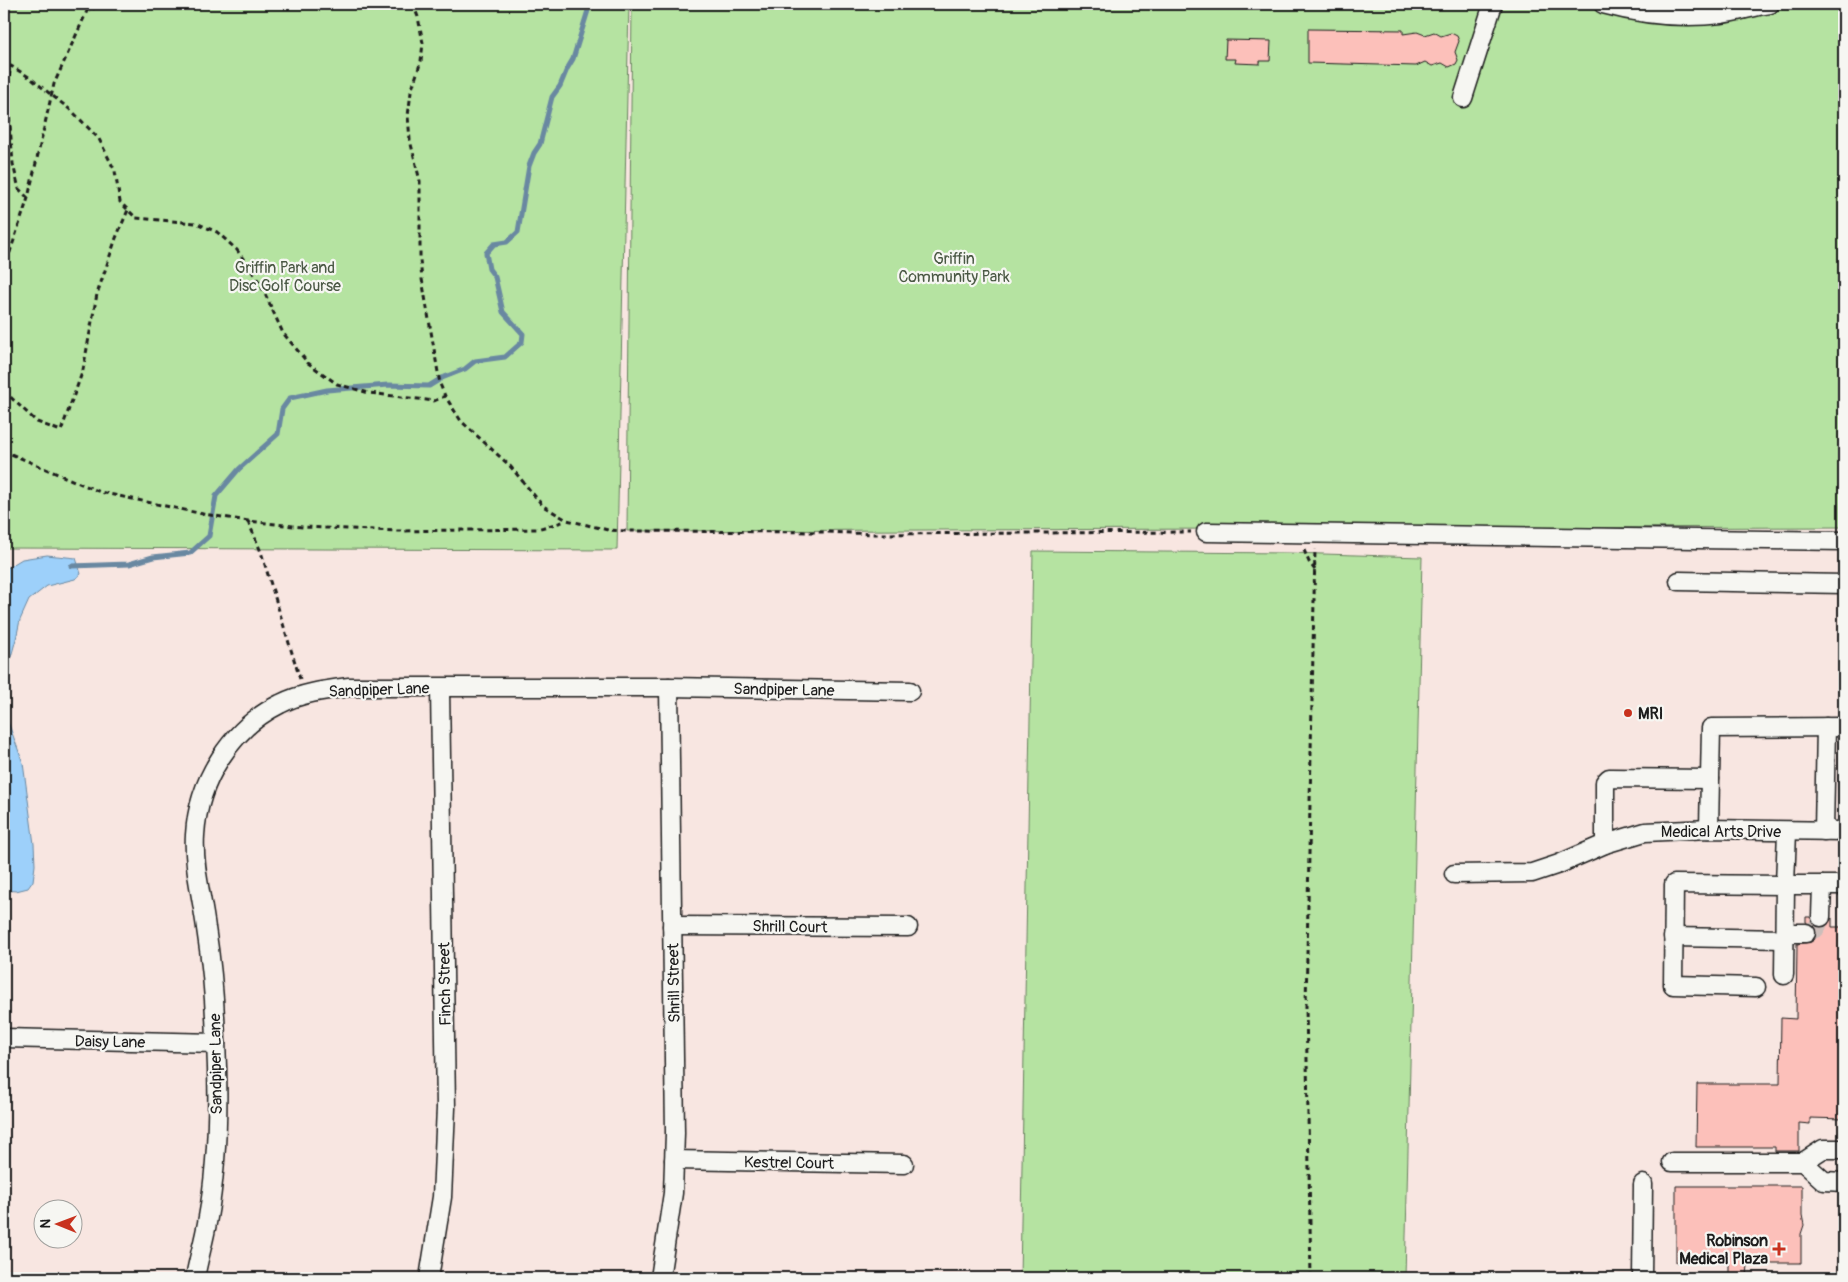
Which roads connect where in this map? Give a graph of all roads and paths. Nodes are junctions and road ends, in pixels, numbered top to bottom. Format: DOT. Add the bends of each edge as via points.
graph roads {
  1 [pos="81,4"];
  2 [pos="109,4"];
  3 [pos="413,4"];
  4 [pos="1493,4"];
  5 [pos="1602,4"];
  6 [pos="1770,4"];
  7 [pos="1719,9"];
  8 [pos="87,11"];
  9 [pos="52,95"];
  10 [pos="1463,98"];
  11 [pos="28,198"];
  12 [pos="128,210"];
  13 [pos="4,270"];
  14 [pos="4,391"];
  15 [pos="445,396"];
  16 [pos="4,449"];
  17 [pos="567,520"];
  18 [pos="248,521"];
  19 [pos="1206,532"];
  20 [pos="1308,534"];
  21 [pos="1844,541"];
  22 [pos="1316,571"];
  23 [pos="1679,581"];
  24 [pos="1844,584"];
  25 [pos="668,687"];
  26 [pos="440,688"];
  27 [pos="910,691"];
  28 [pos="305,695"];
  29 [pos="1826,727"];
  30 [pos="1844,727"];
  31 [pos="1710,778"];
  32 [pos="1709,828"];
  33 [pos="1787,831"];
  34 [pos="1824,831"];
  35 [pos="1844,831"];
  36 [pos="1605,844"];
  37 [pos="1454,874"];
  38 [pos="1785,885"];
  39 [pos="1822,885"];
  40 [pos="1844,885"];
  41 [pos="1821,918"];
  42 [pos="672,926"];
  43 [pos="908,927"];
  44 [pos="1806,933"];
  45 [pos="1784,936"];
  46 [pos="1673,938"];
  47 [pos="1784,975"];
  48 [pos="1756,987"];
  49 [pos="4,1038"];
  50 [pos="216,1043"];
  51 [pos="1844,1149"];
  52 [pos="674,1160"];
  53 [pos="1672,1162"];
  54 [pos="1803,1162"];
  55 [pos="904,1164"];
  56 [pos="1844,1182"];
  57 [pos="1643,1184"];
  58 [pos="195,1278"];
  59 [pos="429,1278"];
  60 [pos="660,1278"];
  61 [pos="1311,1278"];
  62 [pos="1642,1278"];
  1 -- 8 [label="path"];
  2 -- 8 [label="path"];
  3 -- 15 [label="path" via="423,43 408,116 420,181 420,260 440,384"];
  4 -- 10 [label="street"];
  5 -- 7 [label="street" via="1651,14 1685,15"];
  6 -- 7 [label="street"];
  8 -- 9 [label="path"];
  9 -- 11 [label="path"];
  9 -- 11 [label="path" via="11,66 7,87 13,164 19,189"];
  9 -- 12 [label="path" via="98,139 116,171 120,202"];
  11 -- 13 [label="path"];
  12 -- 14 [label="path" via="97,294 83,370 61,431 37,422"];
  12 -- 15 [label="path" via="136,218 196,223 217,232 237,250 260,283 283,333 308,363 337,384 369,393 434,401"];
  15 -- 17 [label="path" via="462,421 510,466 543,506"];
  16 -- 18 [label="path" via="100,492"];
  17 -- 18 [label="path" via="537,529 397,531"];
  17 -- 19 [label="path" via="608,530 645,532"];
  18 -- 28 [label="path" via="261,552"];
  19 -- 20 [label="street"];
  20 -- 21 [label="street"];
  20 -- 22 [label="path"];
  20 -- 22 [label="path" via="1309,562"];
  22 -- 61 [label="path" via="1306,1006"];
  23 -- 24 [label="street"];
  25 -- 26 [label="street, Sandpiper Lane"];
  25 -- 27 [label="street, Sandpiper Lane"];
  25 -- 42 [label="street, Shrill Street"];
  26 -- 28 [label="street, Sandpiper Lane" via="349,687"];
  26 -- 59 [label="street, Finch Street" via="446,1108 442,1197"];
  28 -- 50 [label="street, Sandpiper Lane" via="261,714 241,732 214,769 198,813 196,860 212,969"];
  29 -- 30 [label="street"];
  29 -- 31 [label="street" via="1711,728"];
  29 -- 34 [label="street"];
  31 -- 32 [label="street"];
  31 -- 36 [label="street" via="1609,778 1604,782"];
  32 -- 33 [label="street, Medical Arts Drive"];
  32 -- 36 [label="street, Medical Arts Drive" via="1645,832"];
  33 -- 34 [label="street, Medical Arts Drive"];
  33 -- 38 [label="street"];
  34 -- 35 [label="street, Medical Arts Drive"];
  36 -- 37 [label="street, Medical Arts Drive" via="1532,873"];
  38 -- 39 [label="street"];
  38 -- 45 [label="street"];
  38 -- 46 [label="street" via="1674,884"];
  39 -- 40 [label="street"];
  39 -- 41 [label="street"];
  42 -- 43 [label="street, Shrill Court"];
  42 -- 52 [label="street, Shrill Street"];
  44 -- 45 [label="street"];
  45 -- 46 [label="street"];
  45 -- 47 [label="street"];
  46 -- 48 [label="street" via="1673,985"];
  49 -- 50 [label="street, Daisy Lane"];
  50 -- 58 [label="street, Sandpiper Lane" via="216,1147 207,1223"];
  51 -- 54 [label="street" via="1823,1149"];
  52 -- 55 [label="street, Kestrel Court"];
  52 -- 60 [label="street, Shrill Street" via="673,1193"];
  53 -- 54 [label="street"];
  54 -- 56 [label="street" via="1824,1182"];
  57 -- 62 [label="street"];
}
